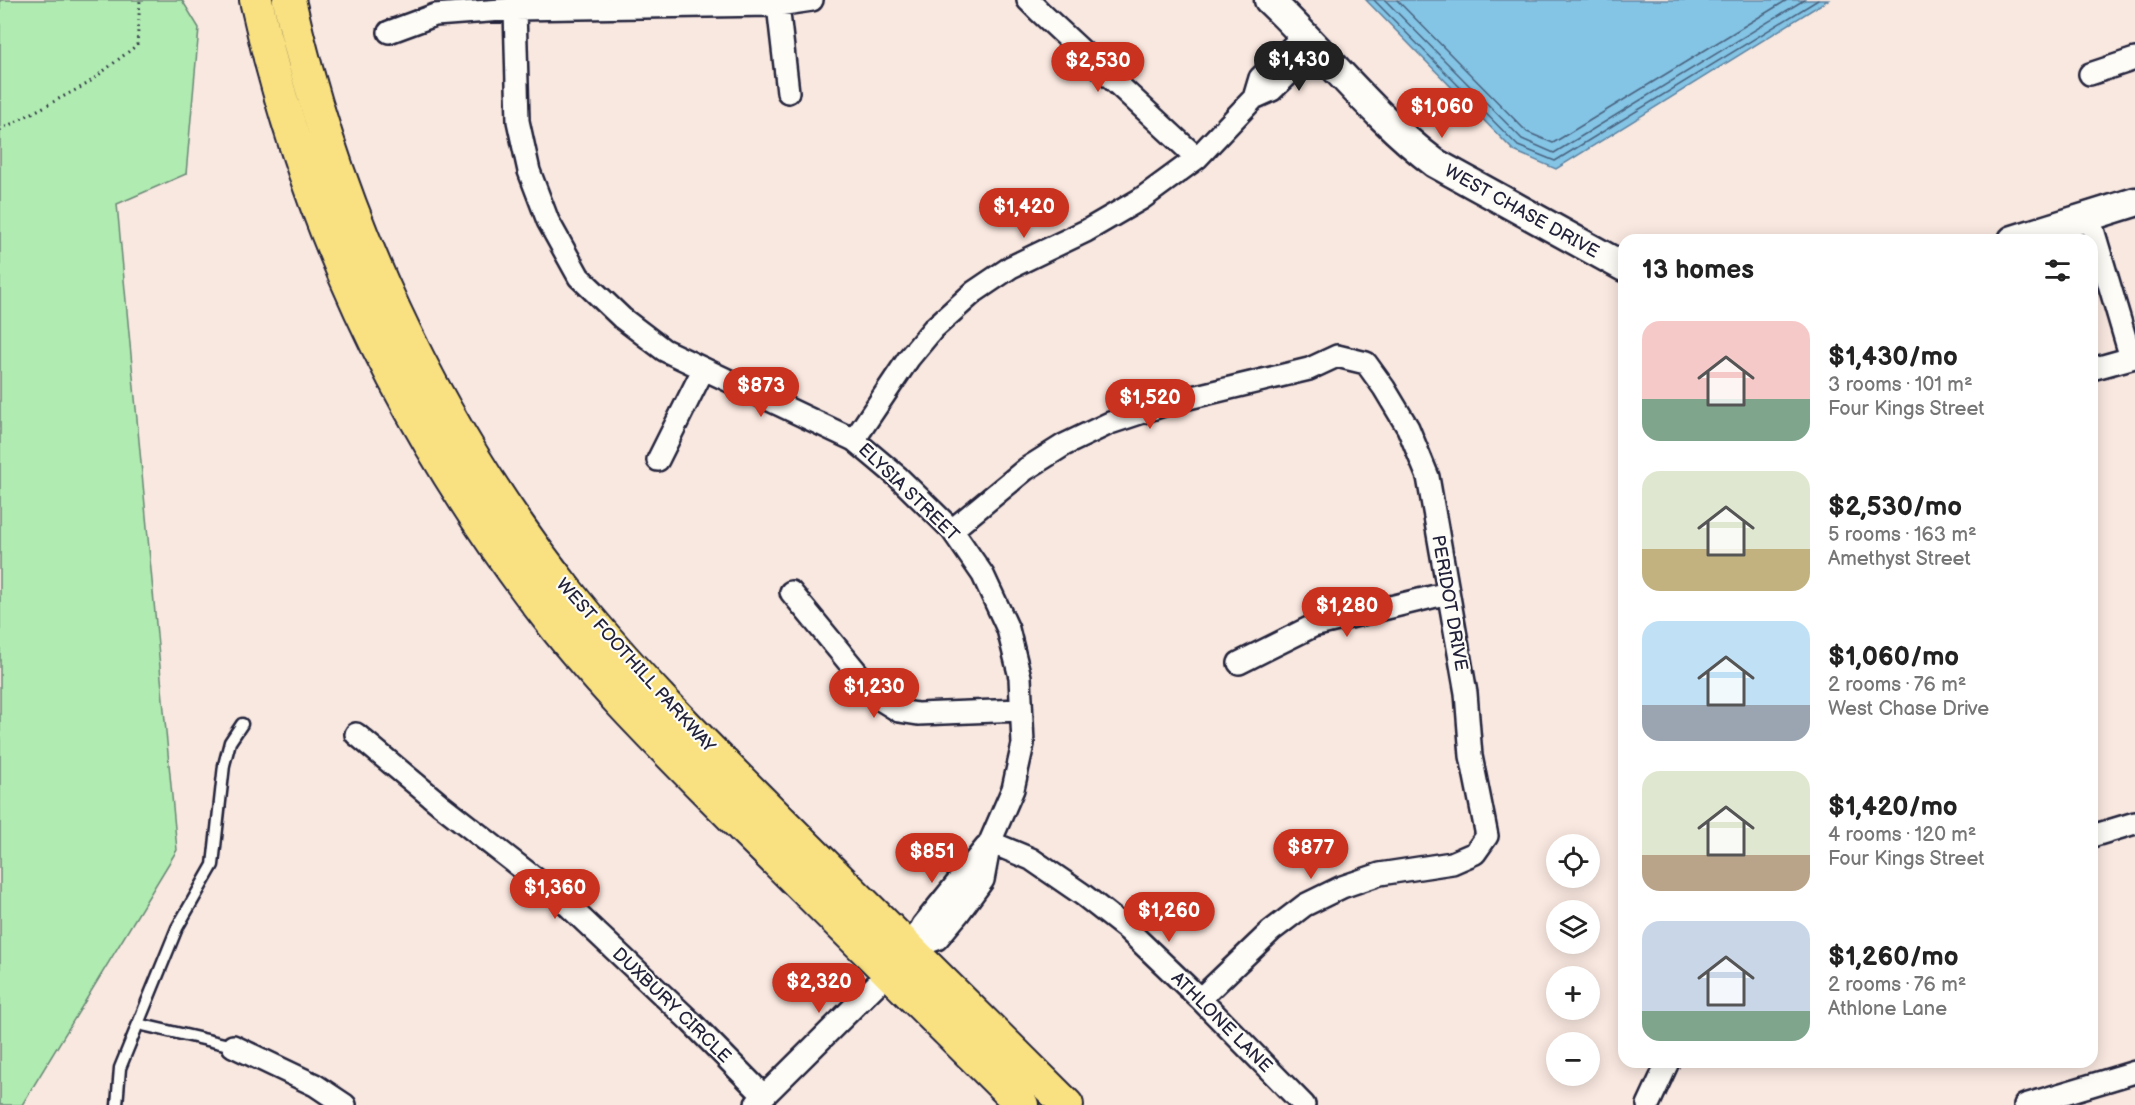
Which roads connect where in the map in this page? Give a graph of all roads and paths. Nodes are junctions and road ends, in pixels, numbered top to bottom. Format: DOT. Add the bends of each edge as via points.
graph roads {
  1 [pos="140,0"];
  2 [pos="256,0"];
  3 [pos="289,0"];
  4 [pos="812,0"];
  5 [pos="1028,0"];
  6 [pos="1269,0"];
  7 [pos="778,5"];
  8 [pos="515,9"];
  9 [pos="389,32"];
  10 [pos="1311,40"];
  11 [pos="2135,59"];
  12 [pos="2090,74"];
  13 [pos="788,92"];
  14 [pos="0,130"];
  15 [pos="1197,158"];
  16 [pos="2135,202"];
  17 [pos="2089,216"];
  18 [pos="2032,234"];
  19 [pos="2095,234"];
  20 [pos="2098,245"];
  21 [pos="1618,264"];
  22 [pos="2133,357"];
  23 [pos="2098,367"];
  24 [pos="703,370"];
  25 [pos="854,440"];
  26 [pos="658,460"];
  27 [pos="952,530"];
  28 [pos="791,592"];
  29 [pos="1448,593"];
  30 [pos="1239,663"];
  31 [pos="1021,710"];
  32 [pos="243,724"];
  33 [pos="356,734"];
  34 [pos="2135,823"];
  35 [pos="2098,834"];
  36 [pos="990,842"];
  37 [pos="910,950"];
  38 [pos="888,973"];
  39 [pos="1200,999"];
  40 [pos="138,1024"];
  41 [pos="233,1046"];
  42 [pos="1665,1068"];
  43 [pos="2135,1072"];
  44 [pos="760,1100"];
  45 [pos="2033,1104"];
  46 [pos="117,1105"];
  47 [pos="345,1105"];
  48 [pos="1022,1105"];
  49 [pos="1067,1105"];
  50 [pos="1304,1105"];
  51 [pos="1648,1105"];
  1 -- 14 [label="path" via="137,45 87,84"];
  2 -- 38 [label="main road, WEST FOOTHILL PARKWAY" via="280,95 327,233 390,374 436,456 540,607 595,675"];
  3 -- 37 [label="main road, WEST FOOTHILL PARKWAY" via="314,99 358,228 424,370 506,507 565,588 676,716"];
  4 -- 7 [label="street"];
  5 -- 15 [label="street"];
  6 -- 10 [label="street, WEST CHASE DRIVE"];
  7 -- 8 [label="street"];
  7 -- 13 [label="street"];
  8 -- 9 [label="street" via="435,15"];
  8 -- 24 [label="street, ELYSIA STREET" via="518,122 529,171 548,221 579,277 622,318 664,350"];
  10 -- 15 [label="street" via="1272,90 1254,98"];
  10 -- 21 [label="street, WEST CHASE DRIVE" via="1408,142 1435,163"];
  11 -- 12 [label="street"];
  15 -- 25 [label="street" via="1141,199 1011,267 974,292 933,329 909,358"];
  16 -- 17 [label="street"];
  17 -- 18 [label="street"];
  17 -- 19 [label="street"];
  20 -- 22 [label="street"];
  22 -- 23 [label="street"];
  24 -- 25 [label="street, ELYSIA STREET"];
  24 -- 26 [label="street"];
  25 -- 27 [label="street, ELYSIA STREET"];
  27 -- 29 [label="street, PERIDOT DRIVE" via="1026,469 1110,423 1176,401 1309,369 1337,356 1366,363 1408,428 1428,477"];
  27 -- 31 [label="street, ELYSIA STREET" via="983,575 1008,629 1020,676"];
  28 -- 31 [label="street" via="878,698 899,711 918,714"];
  29 -- 30 [label="street" via="1313,626"];
  29 -- 39 [label="street, PERIDOT DRIVE" via="1487,836 1475,854 1452,863 1380,874 1305,905 1270,931"];
  31 -- 36 [label="street, ELYSIA STREET" via="1023,744 1013,789"];
  32 -- 40 [label="lane" via="230,742 224,765 213,865 177,928"];
  33 -- 44 [label="street, DUXBURY CIRCLE" via="560,898 690,1021"];
  34 -- 35 [label="street"];
  36 -- 37 [label="street, ELYSIA STREET" via="983,880 958,914 937,939"];
  36 -- 39 [label="street, ATHLONE LANE" via="1032,859 1083,894 1128,930"];
  37 -- 38 [label="street, ELYSIA STREET"];
  37 -- 49 [label="main road, WEST FOOTHILL PARKWAY"];
  38 -- 44 [label="street, ELYSIA STREET"];
  38 -- 48 [label="main road, WEST FOOTHILL PARKWAY"];
  39 -- 50 [label="street, ATHLONE LANE"];
  40 -- 41 [label="lane"];
  40 -- 46 [label="lane" via="120,1068"];
  41 -- 47 [label="street" via="315,1085"];
  42 -- 51 [label="street"];
  43 -- 45 [label="street"];
}
